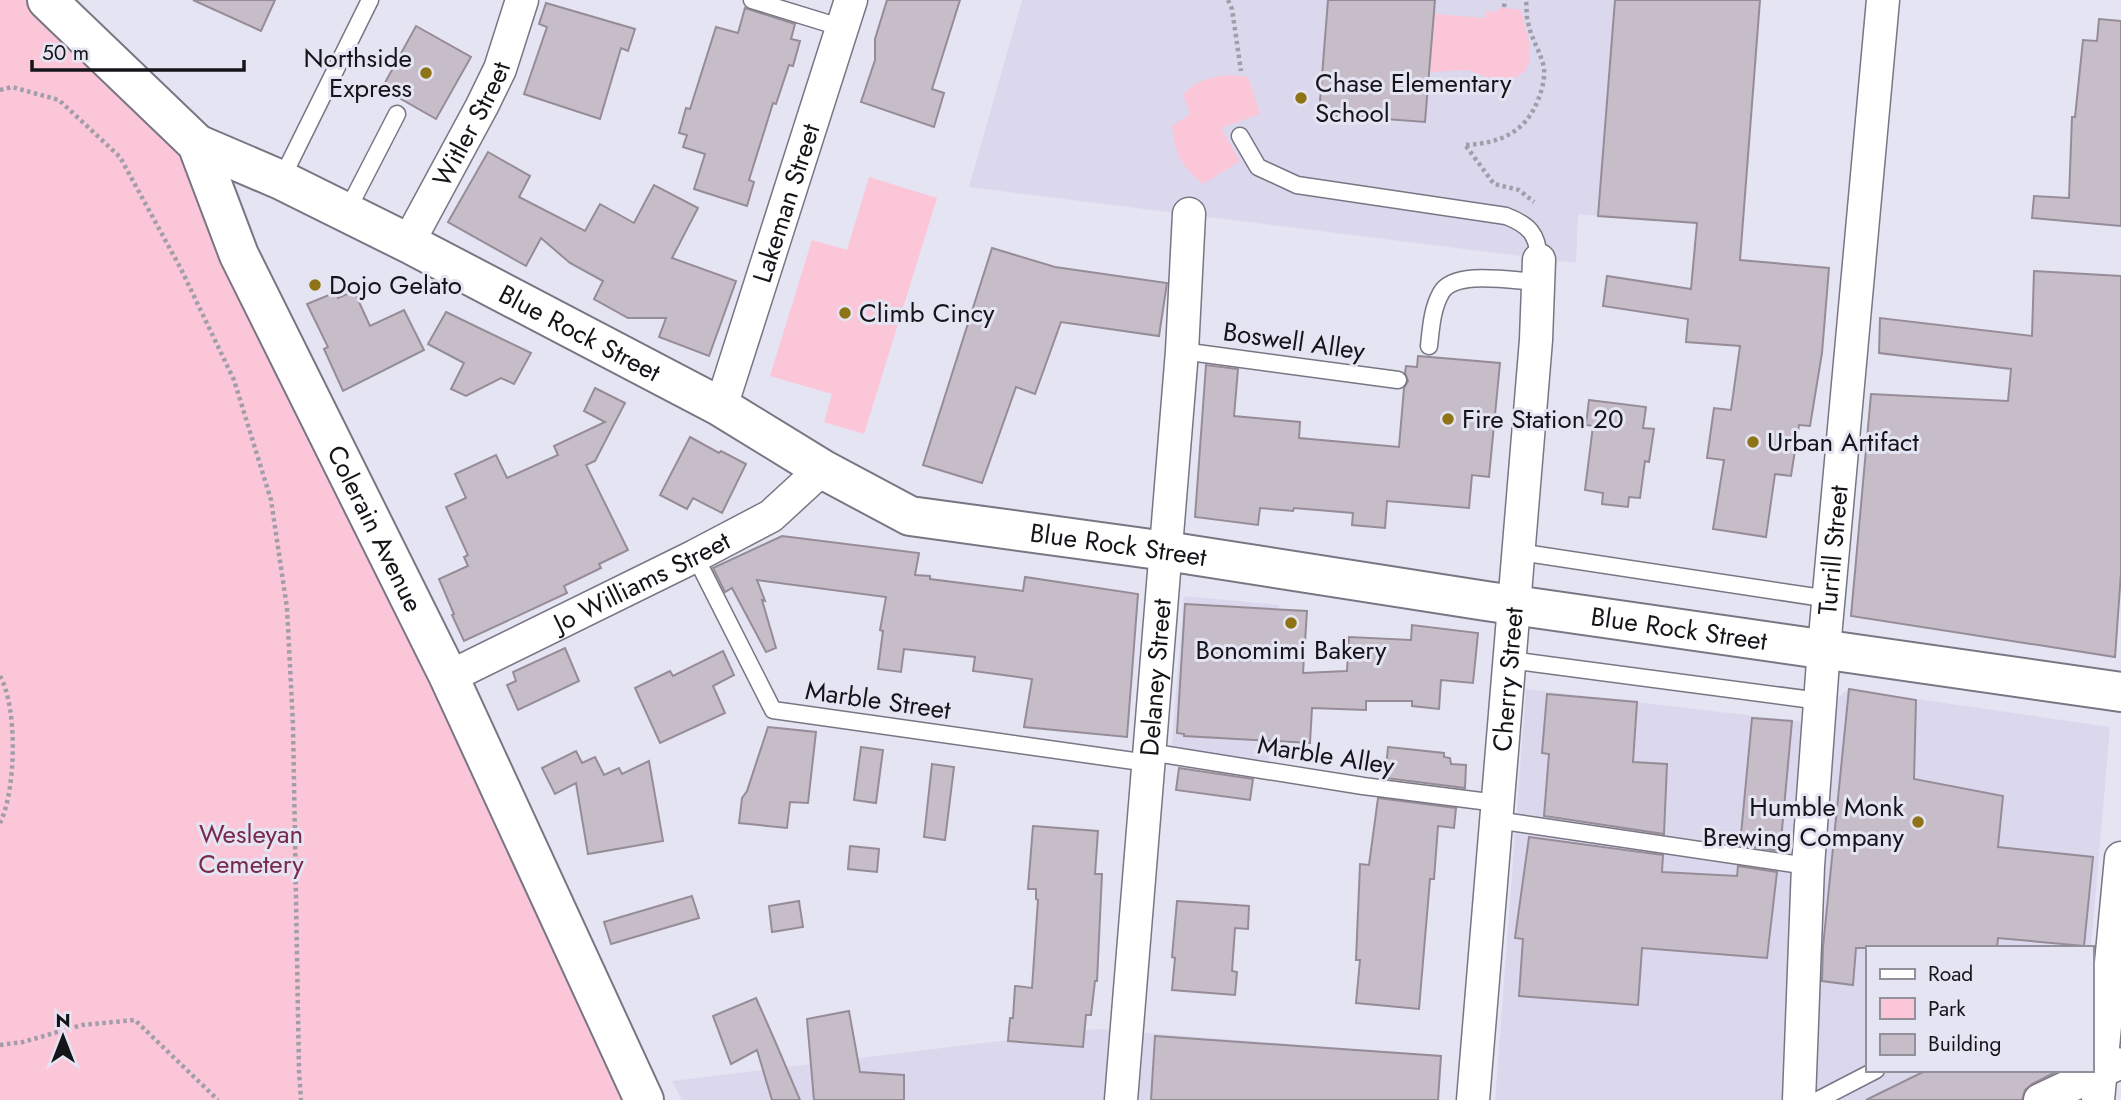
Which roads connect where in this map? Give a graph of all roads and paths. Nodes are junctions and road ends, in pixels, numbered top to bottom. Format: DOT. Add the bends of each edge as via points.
graph roads {
  1 [pos="47,0"];
  2 [pos="370,0"];
  3 [pos="522,0"];
  4 [pos="752,0"];
  5 [pos="1228,0"];
  6 [pos="1505,0"];
  7 [pos="1883,0"];
  8 [pos="1526,1"];
  9 [pos="1504,7"];
  10 [pos="847,14"];
  11 [pos="1241,71"];
  12 [pos="0,89"];
  13 [pos="397,114"];
  14 [pos="1240,136"];
  15 [pos="197,144"];
  16 [pos="281,180"];
  17 [pos="1535,202"];
  18 [pos="346,213"];
  19 [pos="1189,214"];
  20 [pos="408,243"];
  21 [pos="1539,271"];
  22 [pos="1429,346"];
  23 [pos="1182,351"];
  24 [pos="1398,380"];
  25 [pos="721,407"];
  26 [pos="822,469"];
  27 [pos="1166,551"];
  28 [pos="1519,552"];
  29 [pos="695,556"];
  30 [pos="1829,599"];
  31 [pos="1515,605"];
  32 [pos="1824,648"];
  33 [pos="1510,660"];
  34 [pos="0,676"];
  35 [pos="449,677"];
  36 [pos="2121,692"];
  37 [pos="1820,701"];
  38 [pos="1148,757"];
  39 [pos="1496,812"];
  40 [pos="0,823"];
  41 [pos="2121,858"];
  42 [pos="1808,866"];
  43 [pos="2101,974"];
  44 [pos="0,1045"];
  45 [pos="1872,1072"];
  46 [pos="2106,1078"];
  47 [pos="218,1100"];
  48 [pos="301,1100"];
  49 [pos="644,1100"];
  50 [pos="1121,1100"];
  51 [pos="1473,1100"];
  52 [pos="1799,1100"];
  53 [pos="1818,1100"];
  54 [pos="2040,1100"];
  1 -- 15 [label="street, Colerain Avenue"];
  2 -- 16 [label="lane"];
  3 -- 20 [label="street, Witler Street" via="500,69"];
  4 -- 10 [label="lane"];
  5 -- 11 [label="path"];
  6 -- 9 [label="path"];
  7 -- 30 [label="street, Turrill Street"];
  8 -- 17 [label="path" via="1527,21 1544,72 1536,106 1511,135 1487,144 1466,145 1494,184 1519,190"];
  10 -- 25 [label="street, Lakeman Street"];
  12 -- 48 [label="path" via="12,87 59,100 120,157 234,380 271,500 287,608 291,686"];
  13 -- 18 [label="lane"];
  14 -- 21 [label="lane" via="1258,167 1297,185 1518,221 1531,231 1539,246"];
  15 -- 16 [label="street, Blue Rock Street"];
  15 -- 35 [label="street, Colerain Avenue" via="239,255"];
  16 -- 18 [label="street, Blue Rock Street"];
  18 -- 20 [label="street, Blue Rock Street"];
  19 -- 23 [label="street, Delaney Street"];
  20 -- 25 [label="street, Blue Rock Street"];
  21 -- 22 [label="lane" via="1454,281 1441,291 1432,315"];
  21 -- 28 [label="street, Cherry Street"];
  23 -- 24 [label="lane, Boswell Alley"];
  23 -- 27 [label="street, Delaney Street"];
  25 -- 26 [label="street, Blue Rock Street"];
  26 -- 27 [label="street, Blue Rock Street" via="911,516"];
  26 -- 29 [label="street, Jo Williams Street" via="771,516"];
  27 -- 31 [label="street, Blue Rock Street"];
  27 -- 38 [label="street, Delaney Street"];
  28 -- 30 [label="lane"];
  28 -- 31 [label="street, Cherry Street"];
  29 -- 35 [label="street, Jo Williams Street"];
  29 -- 38 [label="lane, Marble Street" via="773,710"];
  30 -- 32 [label="street, Turrill Street"];
  31 -- 32 [label="street, Blue Rock Street"];
  31 -- 33 [label="street, Cherry Street"];
  32 -- 36 [label="street, Blue Rock Street"];
  32 -- 37 [label="street, Turrill Street"];
  33 -- 37 [label="lane"];
  33 -- 39 [label="street, Cherry Street"];
  34 -- 40 [label="path" via="12,729 12,784"];
  35 -- 49 [label="street, Colerain Avenue"];
  37 -- 42 [label="street, Turrill Street"];
  38 -- 39 [label="lane, Marble Alley" via="1363,786"];
  38 -- 50 [label="street, Delaney Street"];
  39 -- 42 [label="lane, Marble Alley"];
  39 -- 51 [label="street, Cherry Street"];
  41 -- 43 [label="street"];
  42 -- 52 [label="street, Turrill Street"];
  43 -- 46 [label="street"];
  44 -- 47 [label="path" via="82,1025 135,1020"];
  45 -- 53 [label="lane"];
  46 -- 54 [label="street"];
}
